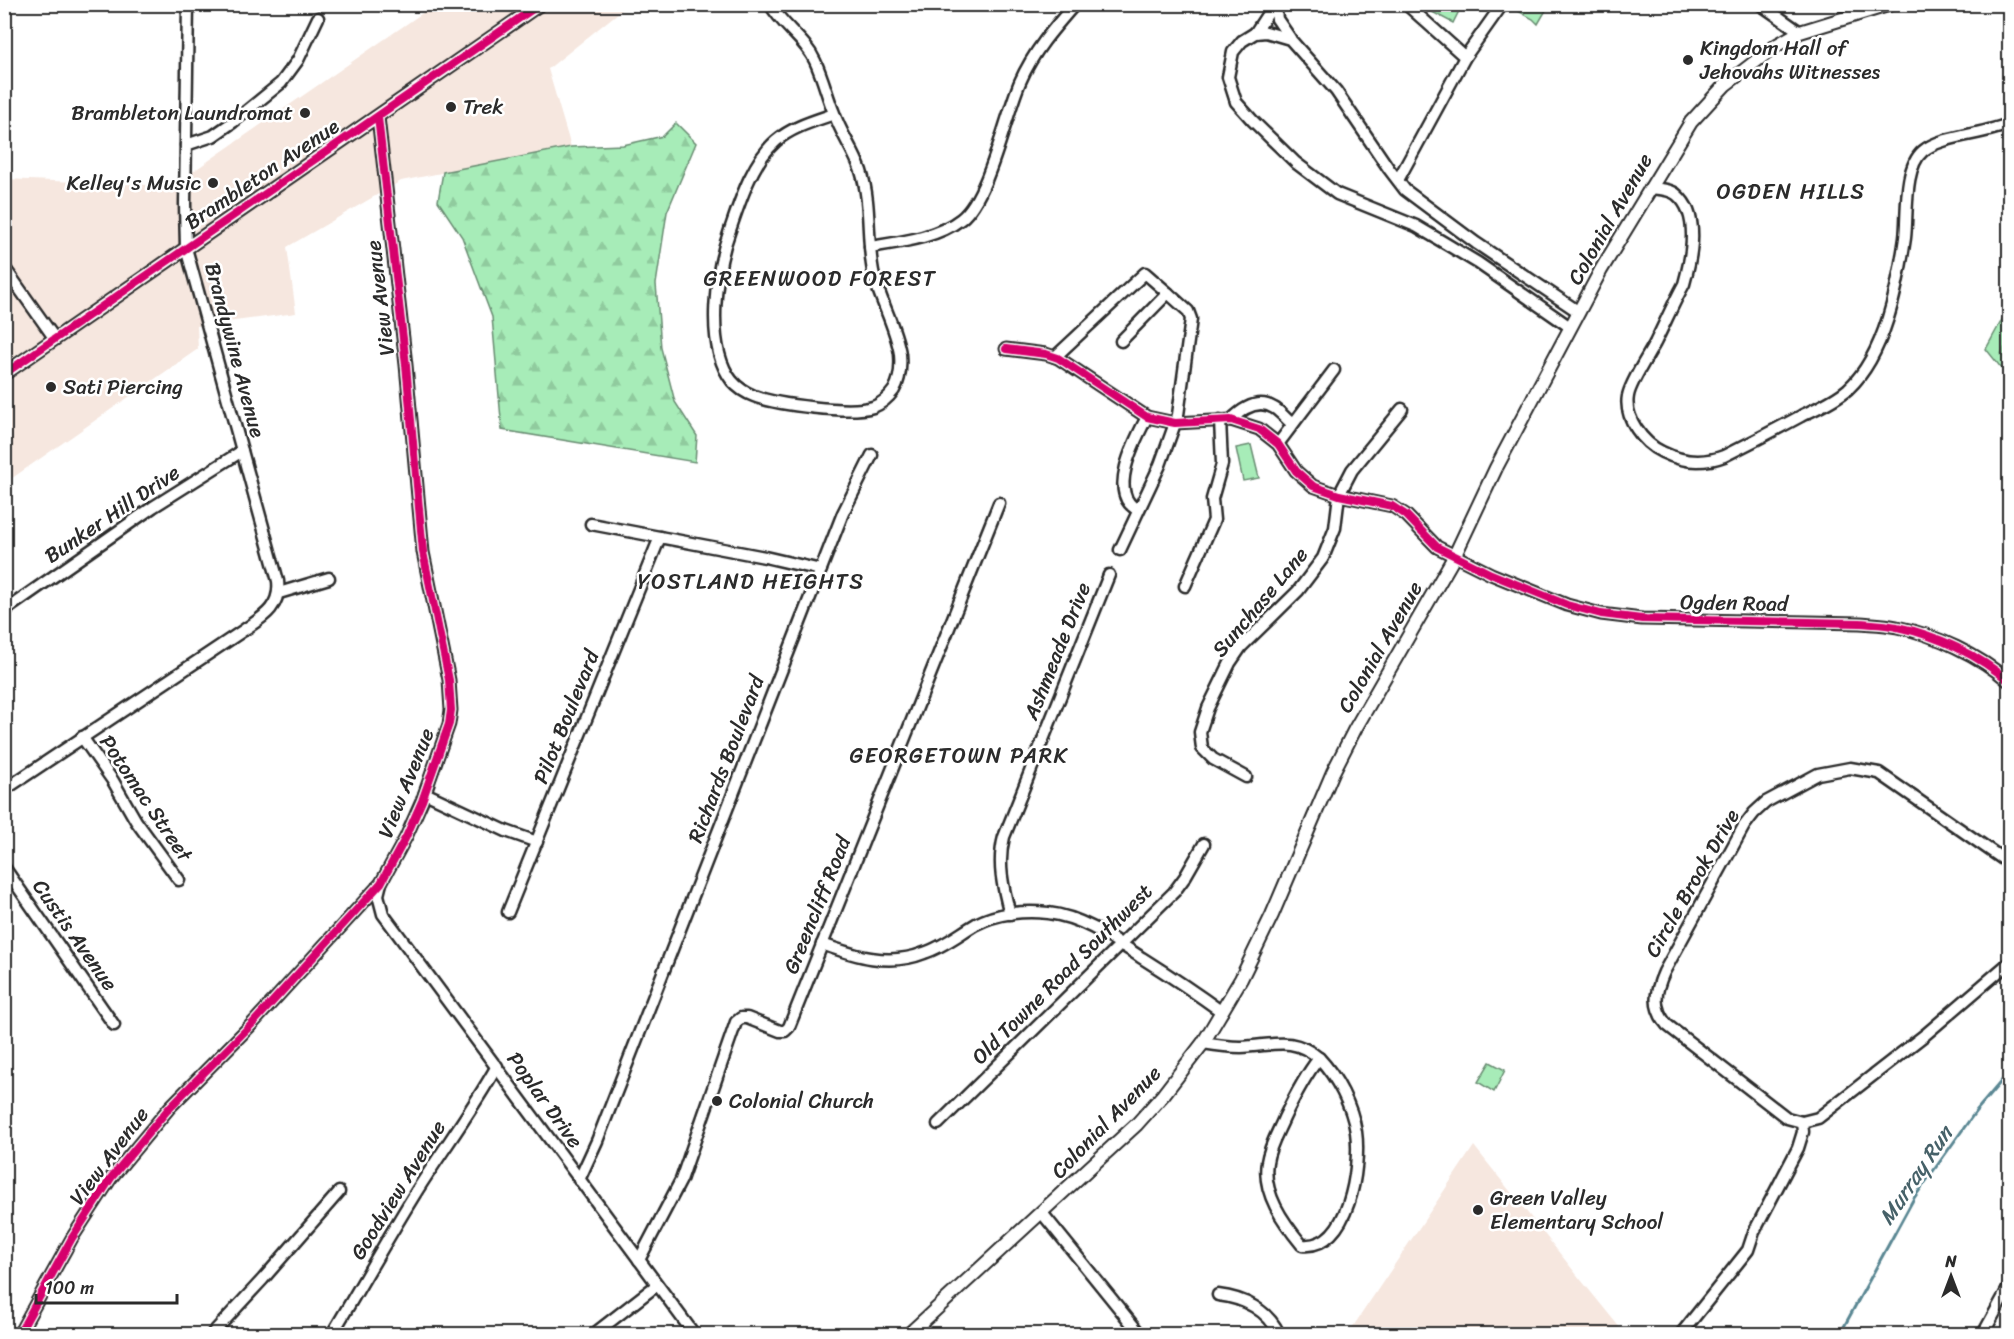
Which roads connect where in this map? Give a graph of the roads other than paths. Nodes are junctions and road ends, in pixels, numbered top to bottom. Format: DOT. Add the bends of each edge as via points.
graph roads {
  1 [pos="188,4"];
  2 [pos="540,4"];
  3 [pos="770,4"];
  4 [pos="1075,4"];
  5 [pos="1274,4"];
  6 [pos="1406,4"];
  7 [pos="1500,4"];
  8 [pos="1760,4"];
  9 [pos="1891,4"];
  10 [pos="318,18"];
  11 [pos="1800,32"];
  12 [pos="1255,33"];
  13 [pos="1290,39"];
  14 [pos="1465,57"];
  15 [pos="834,114"];
  16 [pos="378,117"];
  17 [pos="2010,123"];
  18 [pos="186,145"];
  19 [pos="1398,180"];
  20 [pos="1650,188"];
  21 [pos="870,247"];
  22 [pos="186,248"];
  23 [pos="4,267"];
  24 [pos="1168,293"];
  25 [pos="1579,312"];
  26 [pos="1570,327"];
  27 [pos="55,339"];
  28 [pos="1121,341"];
  29 [pos="1006,349"];
  30 [pos="1056,357"];
  31 [pos="1334,370"];
  32 [pos="4,374"];
  33 [pos="1402,409"];
  34 [pos="1147,417"];
  35 [pos="1225,420"];
  36 [pos="1175,423"];
  37 [pos="1292,424"];
  38 [pos="1278,444"];
  39 [pos="242,451"];
  40 [pos="872,455"];
  41 [pos="1339,495"];
  42 [pos="999,503"];
  43 [pos="1138,510"];
  44 [pos="591,524"];
  45 [pos="660,537"];
  46 [pos="1120,550"];
  47 [pos="1454,557"];
  48 [pos="821,570"];
  49 [pos="1108,575"];
  50 [pos="328,578"];
  51 [pos="1185,586"];
  52 [pos="279,593"];
  53 [pos="4,611"];
  54 [pos="2010,682"];
  55 [pos="82,737"];
  56 [pos="1246,777"];
  57 [pos="4,790"];
  58 [pos="425,793"];
  59 [pos="537,842"];
  60 [pos="1204,844"];
  61 [pos="2010,864"];
  62 [pos="4,867"];
  63 [pos="179,880"];
  64 [pos="381,882"];
  65 [pos="508,912"];
  66 [pos="1010,914"];
  67 [pos="822,944"];
  68 [pos="1120,944"];
  69 [pos="2010,962"];
  70 [pos="1222,1012"];
  71 [pos="114,1025"];
  72 [pos="1203,1043"];
  73 [pos="1319,1058"];
  74 [pos="497,1066"];
  75 [pos="1802,1122"];
  76 [pos="938,1124"];
  77 [pos="579,1180"];
  78 [pos="339,1192"];
  79 [pos="1042,1213"];
  80 [pos="639,1260"];
  81 [pos="657,1285"];
  82 [pos="2010,1285"];
  83 [pos="1218,1295"];
  84 [pos="19,1335"];
  85 [pos="212,1335"];
  86 [pos="332,1335"];
  87 [pos="594,1335"];
  88 [pos="694,1335"];
  89 [pos="909,1335"];
  90 [pos="1140,1335"];
  91 [pos="1279,1335"];
  92 [pos="1681,1335"];
  93 [pos="1983,1335"];
  1 -- 18 [label="street, Brandywine Avenue"];
  2 -- 16 [label="main road, Brambleton Avenue"];
  3 -- 15 [label="street" via="815,60"];
  4 -- 21 [label="street" via="1029,63 985,183 970,210 952,225 935,232"];
  5 -- 12 [label="street"];
  5 -- 13 [label="street" via="1277,19"];
  6 -- 14 [label="street"];
  7 -- 14 [label="street"];
  8 -- 11 [label="street"];
  9 -- 11 [label="main road, Colonial Avenue"];
  10 -- 18 [label="street" via="298,60 281,83 213,136"];
  11 -- 20 [label="main road, Colonial Avenue" via="1725,84 1691,122"];
  12 -- 13 [label="street" via="1274,33"];
  12 -- 26 [label="street" via="1233,52 1228,76 1231,90 1236,102 1283,151 1337,194 1416,226 1478,263"];
  13 -- 19 [label="street" via="1336,91"];
  14 -- 19 [label="street"];
  15 -- 21 [label="street" via="861,171"];
  15 -- 21 [label="street" via="775,141 750,178 730,228 716,291 717,340 731,379 747,393 786,404 859,409 872,407 888,397 898,379 900,355 876,282"];
  16 -- 22 [label="main road, Brambleton Avenue"];
  16 -- 58 [label="street, View Avenue" via="423,552 451,694 449,724"];
  17 -- 20 [label="street" via="1944,141 1924,150 1915,161 1899,272 1883,334 1848,389 1710,461 1671,457 1655,449 1639,433 1630,416 1628,394 1684,284 1691,248 1691,223 1683,202 1675,193"];
  18 -- 22 [label="street, Brandywine Avenue"];
  19 -- 25 [label="street" via="1415,199"];
  20 -- 25 [label="main road, Colonial Avenue"];
  22 -- 27 [label="main road, Brambleton Avenue"];
  22 -- 39 [label="street, Brandywine Avenue"];
  23 -- 27 [label="street"];
  24 -- 28 [label="street"];
  24 -- 30 [label="street" via="1145,273"];
  24 -- 36 [label="street" via="1188,311 1191,319"];
  25 -- 26 [label="main road, Colonial Avenue"];
  26 -- 47 [label="main road, Colonial Avenue"];
  27 -- 32 [label="main road, Brambleton Avenue"];
  29 -- 30 [label="street"];
  30 -- 34 [label="street"];
  31 -- 37 [label="street"];
  33 -- 41 [label="street" via="1353,470"];
  34 -- 36 [label="street"];
  34 -- 43 [label="street" via="1124,476 1124,498"];
  35 -- 36 [label="street"];
  35 -- 37 [label="street" via="1260,404 1273,407"];
  35 -- 38 [label="street, Ogden Road" via="1259,429"];
  35 -- 51 [label="street" via="1222,464 1212,499 1214,520"];
  36 -- 43 [label="street"];
  37 -- 38 [label="street"];
  38 -- 41 [label="street, Ogden Road" via="1303,479"];
  39 -- 52 [label="street, Brandywine Avenue"];
  39 -- 53 [label="street, Bunker Hill Drive" via="153,507"];
  40 -- 48 [label="street, Richards Boulevard"];
  41 -- 47 [label="street, Ogden Road" via="1398,509 1437,548"];
  41 -- 56 [label="street, Sunchase Lane" via="1335,528 1323,558 1298,591 1241,647 1219,684 1200,732 1205,752"];
  42 -- 67 [label="street, Greencliff Road"];
  43 -- 46 [label="street"];
  44 -- 45 [label="street"];
  45 -- 48 [label="street"];
  45 -- 59 [label="street, Pilot Boulevard"];
  47 -- 54 [label="street, Ogden Road" via="1567,605 1601,614 1642,619 1895,626 1952,646"];
  47 -- 70 [label="main road, Colonial Avenue" via="1355,729 1263,935"];
  48 -- 77 [label="street, Richards Boulevard"];
  49 -- 66 [label="street, Ashmeade Drive" via="1004,837 1000,861"];
  50 -- 52 [label="street"];
  52 -- 55 [label="street" via="267,615"];
  55 -- 57 [label="street"];
  55 -- 63 [label="street, Potomac Street"];
  58 -- 59 [label="street"];
  58 -- 64 [label="street, View Avenue"];
  59 -- 65 [label="street, Pilot Boulevard"];
  60 -- 68 [label="street, Old Towne Road Southwest" via="1173,892"];
  61 -- 75 [label="street, Circle Brook Drive" via="1894,781 1863,769 1818,774 1766,802 1754,813 1664,972 1657,987 1656,1004 1667,1025 1787,1118"];
  62 -- 71 [label="street, Custis Avenue"];
  64 -- 74 [label="street, Poplar Drive" via="378,895 383,914"];
  64 -- 84 [label="street, View Avenue" via="253,1023 170,1107 111,1178 72,1238"];
  66 -- 67 [label="street" via="979,923 925,953 903,958 870,959"];
  66 -- 68 [label="street" via="1061,915"];
  67 -- 80 [label="street, Greencliff Road" via="789,1028 780,1031 747,1018 736,1022 681,1180"];
  68 -- 70 [label="street"];
  68 -- 76 [label="street, Old Towne Road Southwest"];
  69 -- 75 [label="street" via="1818,1118"];
  70 -- 72 [label="main road, Colonial Avenue"];
  72 -- 73 [label="street" via="1240,1047 1292,1043"];
  72 -- 79 [label="main road, Colonial Avenue" via="1137,1124"];
  73 -- 73 [label="street" via="1276,1134 1266,1174 1271,1198 1286,1225 1302,1245 1312,1246 1329,1236 1344,1215 1357,1164 1356,1132 1346,1101"];
  74 -- 77 [label="street, Poplar Drive"];
  74 -- 86 [label="street, Goodview Avenue" via="387,1239"];
  75 -- 92 [label="street" via="1798,1148 1748,1250"];
  77 -- 80 [label="street, Poplar Drive"];
  78 -- 85 [label="street"];
  79 -- 89 [label="main road, Colonial Avenue"];
  79 -- 90 [label="street"];
  80 -- 81 [label="street, Poplar Drive"];
  81 -- 87 [label="street"];
  81 -- 88 [label="street, Poplar Drive"];
  82 -- 93 [label="street"];
  83 -- 91 [label="street" via="1253,1305 1271,1321"];
}
